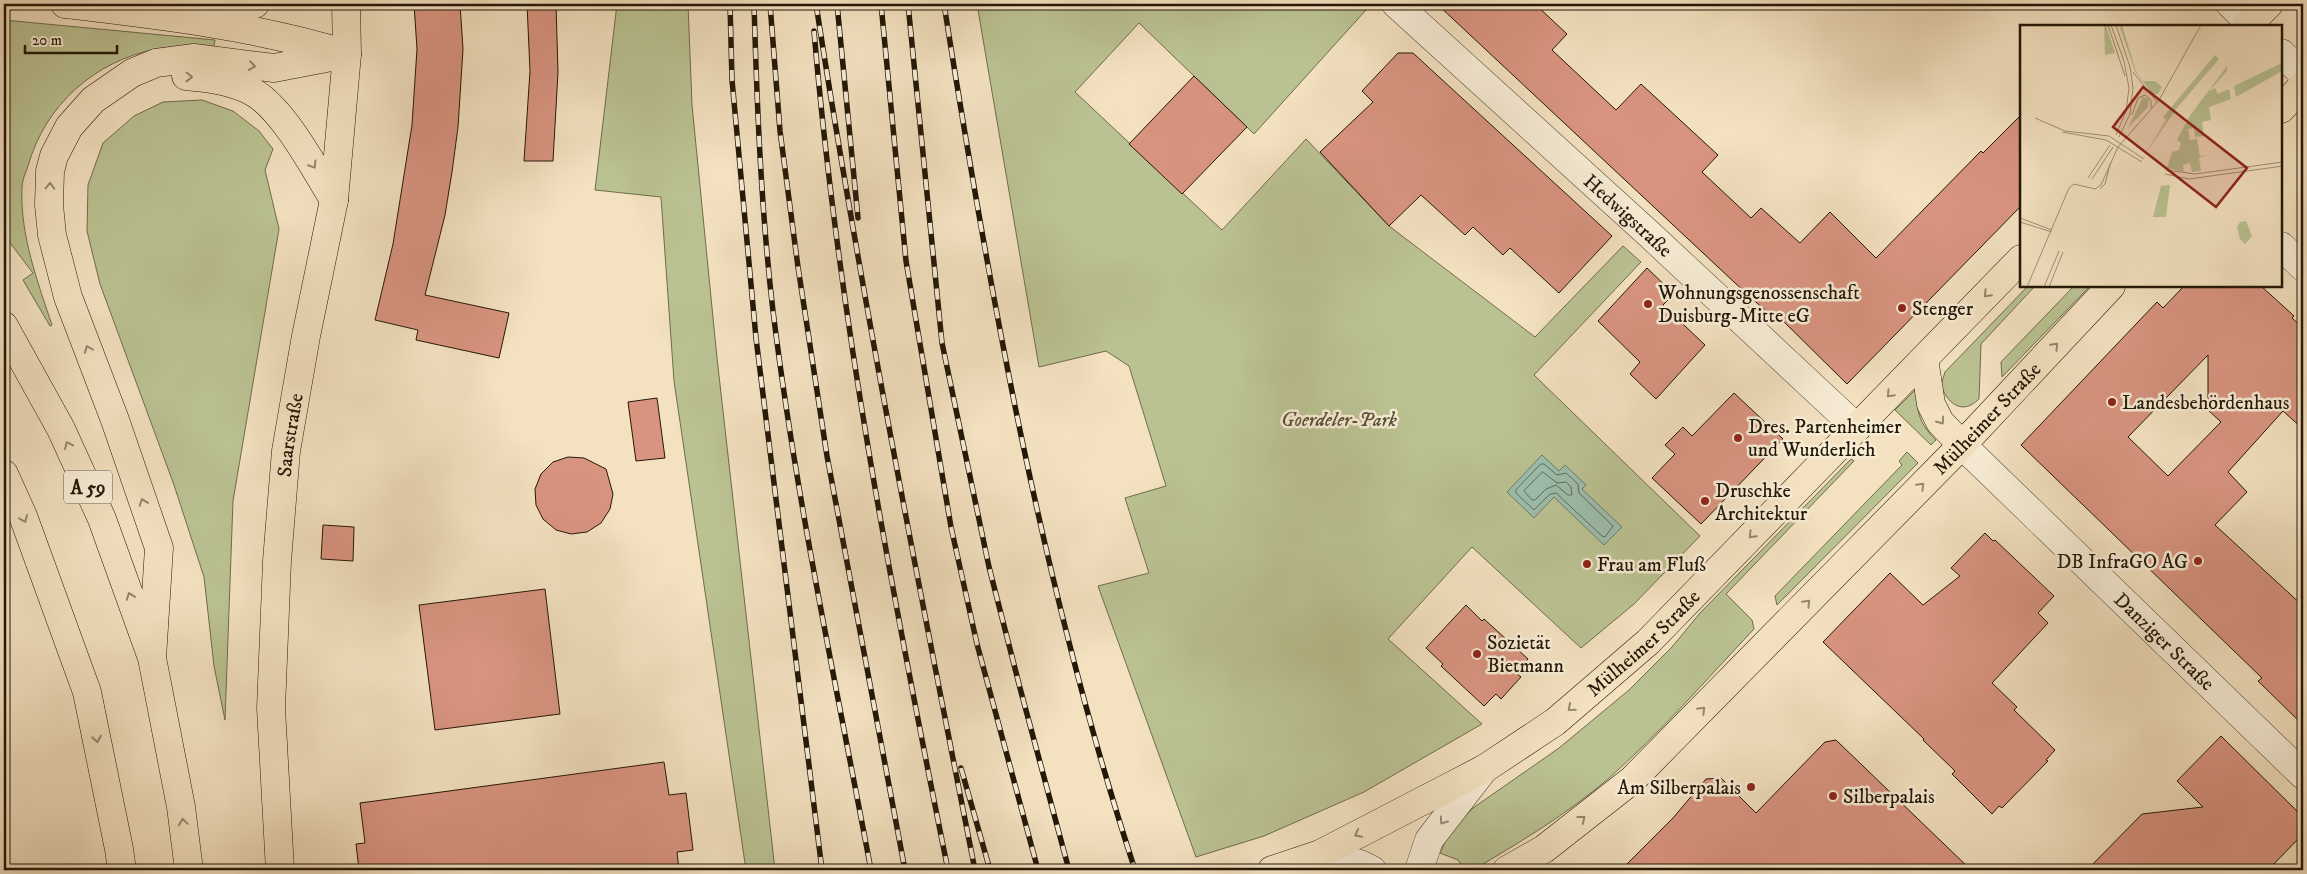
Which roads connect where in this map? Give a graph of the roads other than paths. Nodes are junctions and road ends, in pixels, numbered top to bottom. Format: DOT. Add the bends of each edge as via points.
graph roads {
  1 [pos="65,4"];
  2 [pos="255,4"];
  3 [pos="346,4"];
  4 [pos="1396,4"];
  5 [pos="2230,4"];
  6 [pos="2269,4"];
  7 [pos="169,16"];
  8 [pos="2250,25"];
  9 [pos="347,54"];
  10 [pos="2282,54"];
  11 [pos="2303,74"];
  12 [pos="2303,85"];
  13 [pos="106,90"];
  14 [pos="2282,108"];
  15 [pos="334,200"];
  16 [pos="2282,247"];
  17 [pos="2020,260"];
  18 [pos="2303,267"];
  19 [pos="2109,288"];
  20 [pos="4,326"];
  21 [pos="1924,359"];
  22 [pos="1857,428"];
  23 [pos="1962,445"];
  24 [pos="4,474"];
  25 [pos="152,658"];
  26 [pos="1484,769"];
  27 [pos="2303,775"];
  28 [pos="1320,854"];
  29 [pos="122,870"];
  30 [pos="189,870"];
  31 [pos="280,870"];
  32 [pos="1272,870"];
  33 [pos="1372,870"];
  34 [pos="1419,870"];
  35 [pos="1510,870"];
  1 -- 7 [label="main road"];
  2 -- 7 [label="main road"];
  3 -- 9 [label="main road, Saarstraße"];
  4 -- 22 [label="street, Hedwigstraße"];
  5 -- 8 [label="street"];
  6 -- 8 [label="main road"];
  7 -- 9 [label="main road" via="308,42"];
  13 -- 9 [label="main road, one-way" via="132,73 176,59 194,58 274,68"];
  9 -- 15 [label="main road, Saarstraße"];
  10 -- 11 [label="street"];
  12 -- 14 [label="main road"];
  13 -- 15 [label="main road, one-way" via="153,79 186,76 216,79 248,89 279,113"];
  25 -- 13 [label="main road, one-way" via="159,548 68,297 52,235 49,205 50,171 59,143 80,113"];
  15 -- 31 [label="main road, Saarstraße" via="286,451 271,708"];
  16 -- 18 [label="street"];
  17 -- 21 [label="main road, Mülheimer Straße, one-way"];
  23 -- 19 [label="main road, Mülheimer Straße, one-way"];
  25 -- 20 [label="main road, A 59, one-way" via="102,519 61,428"];
  21 -- 22 [label="main road, Mülheimer Straße, one-way"];
  21 -- 23 [label="main road, one-way" via="1931,404 1940,422"];
  22 -- 26 [label="main road, Mülheimer Straße, one-way" via="1648,642 1555,722"];
  23 -- 27 [label="street, Danziger Straße"];
  35 -- 23 [label="main road, Mülheimer Straße, one-way" via="1544,849 1632,780"];
  24 -- 29 [label="main road, one-way" via="23,516 87,692"];
  30 -- 25 [label="main road, A 59, one-way" via="181,807"];
  26 -- 28 [label="main road, Mülheimer Straße, one-way"];
  26 -- 34 [label="street, one-way" via="1429,840"];
  28 -- 32 [label="main road, Mülheimer Straße"];
  28 -- 33 [label="street"];
}
